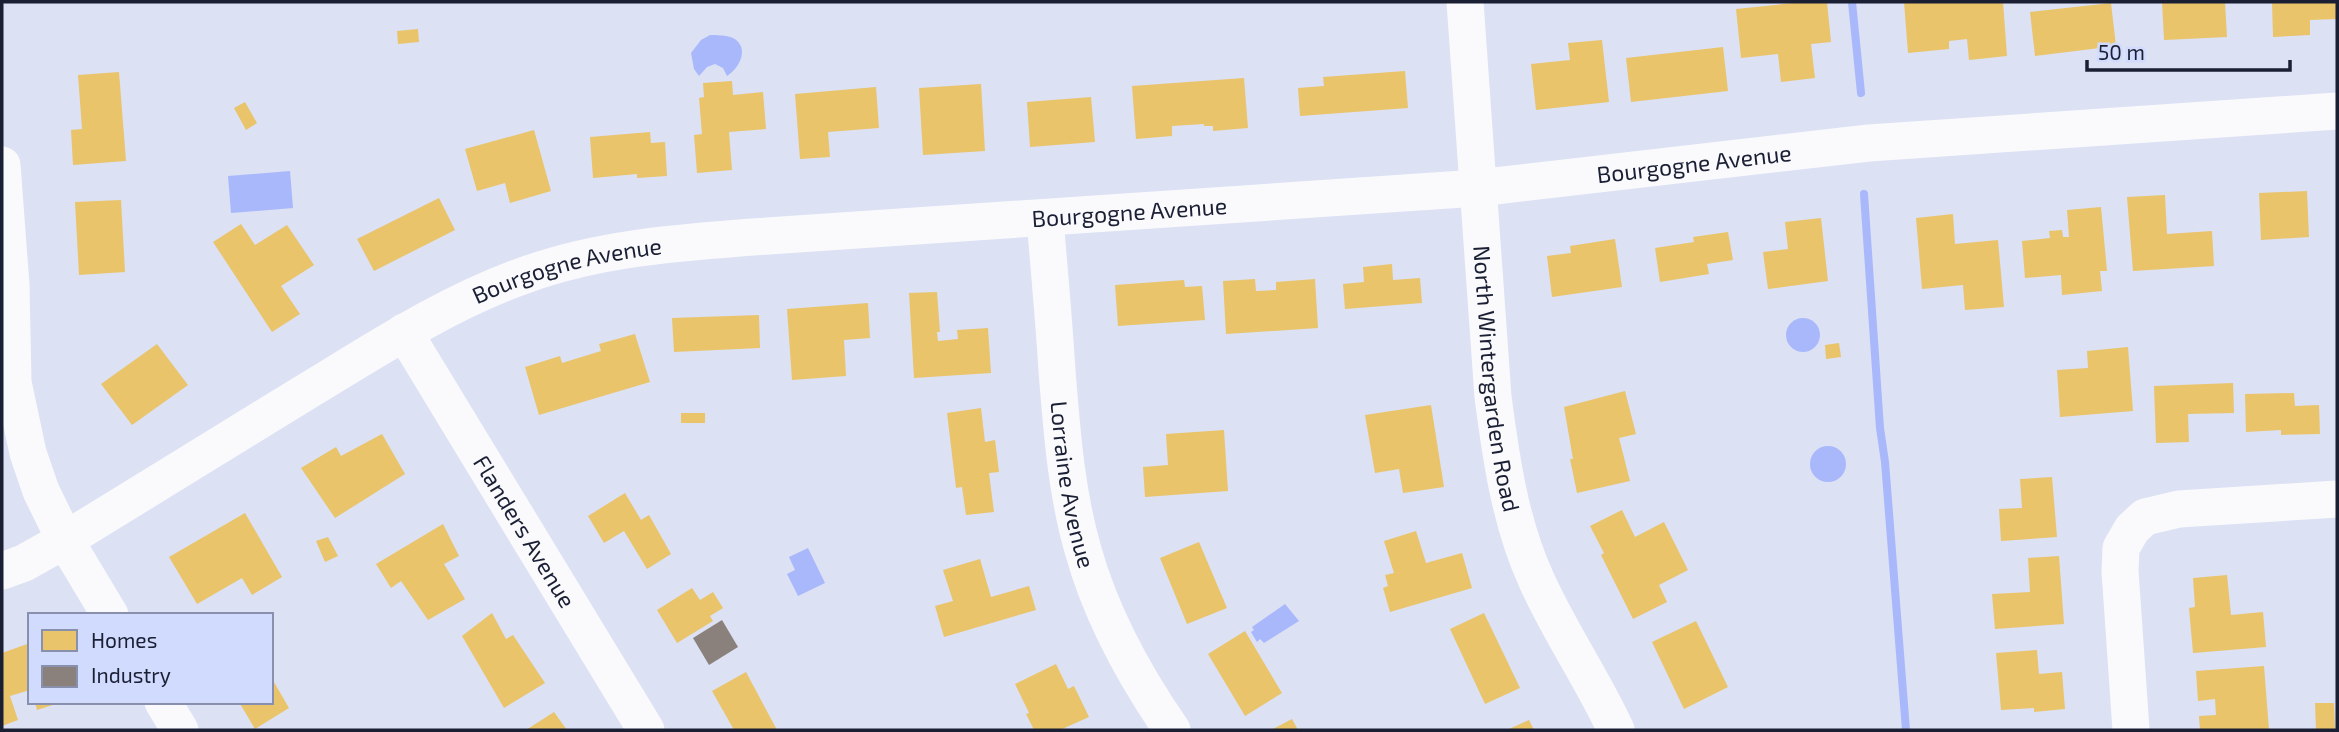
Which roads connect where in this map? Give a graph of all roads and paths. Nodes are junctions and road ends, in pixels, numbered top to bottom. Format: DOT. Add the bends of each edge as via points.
graph roads {
  1 [pos="1465,2"];
  2 [pos="2337,111"];
  3 [pos="2,165"];
  4 [pos="1478,188"];
  5 [pos="1045,218"];
  6 [pos="404,332"];
  7 [pos="2337,499"];
  8 [pos="65,540"];
  9 [pos="2,571"];
  10 [pos="109,613"];
  11 [pos="164,704"];
  12 [pos="180,730"];
  13 [pos="646,730"];
  14 [pos="1172,730"];
  15 [pos="1616,730"];
  16 [pos="2131,730"];
  1 -- 4 [label="street, North Wintergarden Road"];
  2 -- 4 [label="street, Bourgogne Avenue" via="1869,143"];
  3 -- 8 [label="street" via="13,382 28,453"];
  4 -- 5 [label="street, Bourgogne Avenue"];
  4 -- 15 [label="street, North Wintergarden Road" via="1493,397 1514,518 1534,576"];
  5 -- 6 [label="street, Bourgogne Avenue" via="685,242 593,255 472,296"];
  5 -- 14 [label="street, Lorraine Avenue" via="1060,416 1069,492 1083,551 1103,609 1130,664"];
  6 -- 8 [label="street, Bourgogne Avenue"];
  6 -- 13 [label="street, Flanders Avenue"];
  7 -- 16 [label="street" via="2179,509 2145,517 2132,529 2121,548 2120,570"];
  8 -- 9 [label="street, Bourgogne Avenue"];
  8 -- 10 [label="street"];
  11 -- 12 [label="street"];
}
